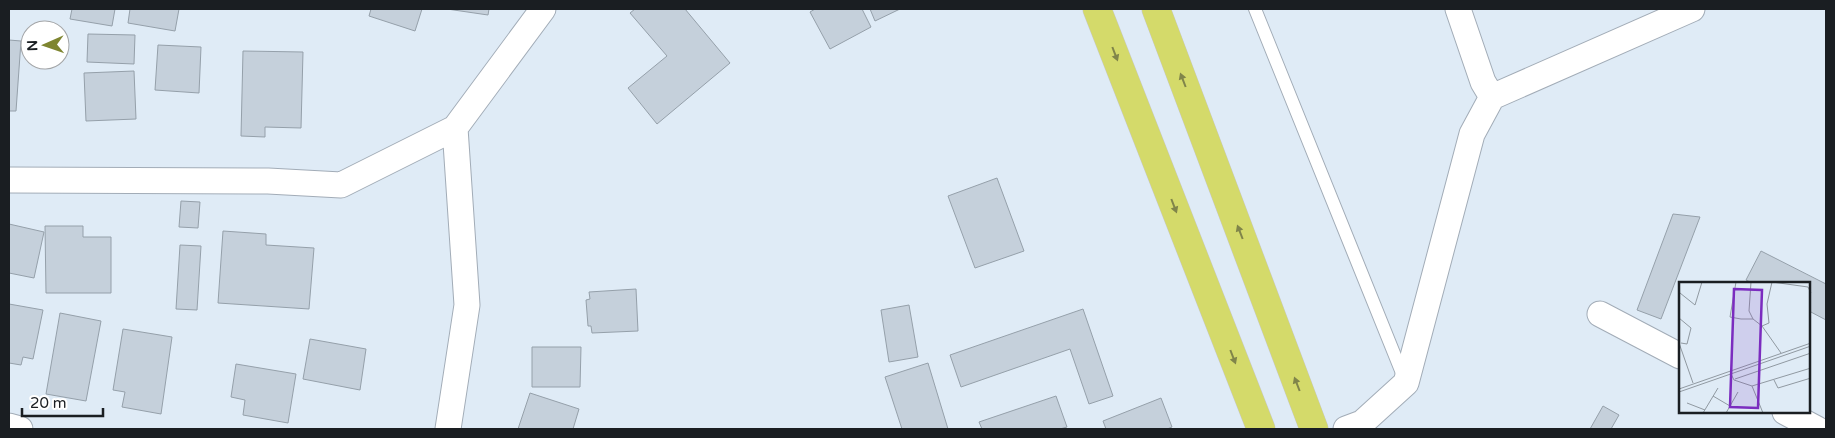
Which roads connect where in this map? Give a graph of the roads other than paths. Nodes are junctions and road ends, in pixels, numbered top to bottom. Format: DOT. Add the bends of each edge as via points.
graph roads {
  1 [pos="543,9"];
  2 [pos="1097,9"];
  3 [pos="1156,9"];
  4 [pos="1256,9"];
  5 [pos="1458,9"];
  6 [pos="1692,9"];
  7 [pos="1492,97"];
  8 [pos="455,128"];
  9 [pos="9,180"];
  10 [pos="1600,314"];
  11 [pos="1679,355"];
  12 [pos="1406,383"];
  13 [pos="1787,413"];
  14 [pos="9,426"];
  15 [pos="1815,428"];
  16 [pos="20,429"];
  17 [pos="448,429"];
  18 [pos="1261,429"];
  19 [pos="1314,429"];
  20 [pos="1346,429"];
  1 -- 8 [label="street"];
  2 -- 18 [label="main road, one-way"];
  19 -- 3 [label="main road, one-way"];
  4 -- 12 [label="lane"];
  5 -- 7 [label="street" via="1483,82"];
  6 -- 7 [label="street"];
  7 -- 12 [label="street" via="1472,134"];
  8 -- 9 [label="street" via="341,185 268,181"];
  8 -- 17 [label="street" via="467,306"];
  10 -- 11 [label="street"];
  12 -- 20 [label="street" via="1362,423"];
  13 -- 15 [label="street"];
  14 -- 16 [label="street"];
}
